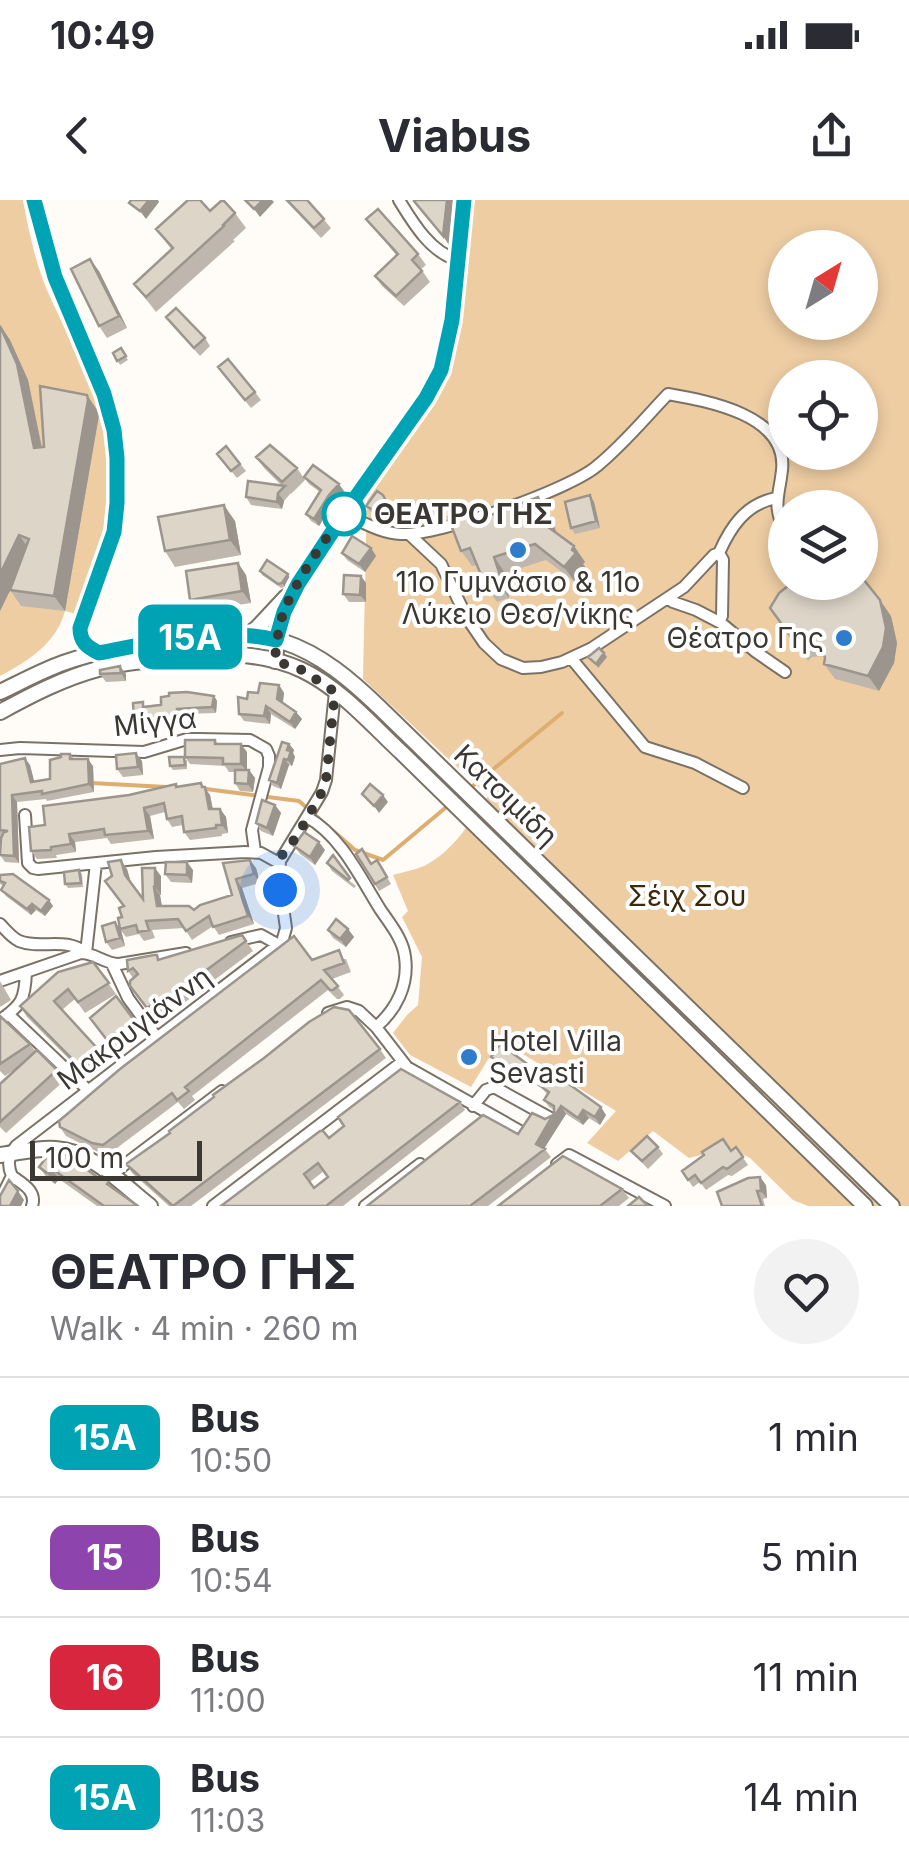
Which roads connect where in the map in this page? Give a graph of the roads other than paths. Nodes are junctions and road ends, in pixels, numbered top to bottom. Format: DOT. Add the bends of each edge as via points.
graph roads {
  1 [pos="34,200"];
  2 [pos="400,200"];
  3 [pos="464,200"];
  4 [pos="458,260"];
  5 [pos="778,490"];
  6 [pos="768,499"];
  7 [pos="344,514"];
  8 [pos="409,534"];
  9 [pos="719,553"];
  10 [pos="298,584"];
  11 [pos="668,598"];
  12 [pos="722,623"];
  13 [pos="247,635"];
  14 [pos="276,640"];
  15 [pos="99,653"];
  16 [pos="570,658"];
  17 [pos="275,661"];
  18 [pos="786,672"];
  19 [pos="0,692"];
  20 [pos="335,692"];
  21 [pos="0,712"];
  22 [pos="0,750"];
  23 [pos="743,788"];
  24 [pos="310,813"];
  25 [pos="25,815"];
  26 [pos="255,852"];
  27 [pos="96,863"];
  28 [pos="279,863"];
  29 [pos="0,924"];
  30 [pos="282,942"];
  31 [pos="214,946"];
  32 [pos="202,949"];
  33 [pos="86,952"];
  34 [pos="112,964"];
  35 [pos="26,972"];
  36 [pos="0,981"];
  37 [pos="4,1017"];
  38 [pos="316,1020"];
  39 [pos="376,1027"];
  40 [pos="158,1038"];
  41 [pos="402,1062"];
  42 [pos="234,1082"];
  43 [pos="89,1091"];
  44 [pos="474,1106"];
  45 [pos="488,1114"];
  46 [pos="552,1120"];
  47 [pos="472,1125"];
  48 [pos="520,1131"];
  49 [pos="5,1154"];
  50 [pos="426,1160"];
  51 [pos="111,1175"];
  52 [pos="12,1176"];
  53 [pos="542,1176"];
  54 [pos="646,1196"];
  55 [pos="0,1200"];
  56 [pos="32,1206"];
  57 [pos="150,1206"];
  58 [pos="212,1206"];
  59 [pos="366,1206"];
  60 [pos="634,1206"];
  61 [pos="666,1206"];
  62 [pos="864,1206"];
  63 [pos="892,1206"];
  1 -- 15 [label="main road" via="55,277 104,394 116,448 114,532 80,628 80,638"];
  2 -- 4 [label="street" via="431,243"];
  3 -- 4 [label="main road"];
  4 -- 7 [label="main road" via="438,377"];
  5 -- 8 [label="street" via="781,453 774,436 738,412 668,394 596,467 574,480 460,523"];
  6 -- 9 [label="street" via="740,518"];
  7 -- 8 [label="street"];
  7 -- 10 [label="main road"];
  8 -- 16 [label="street" via="438,560 466,618 497,656 528,668"];
  9 -- 11 [label="street"];
  9 -- 12 [label="street"];
  10 -- 13 [label="main road"];
  10 -- 14 [label="main road"];
  11 -- 12 [label="street"];
  11 -- 16 [label="street"];
  12 -- 18 [label="street"];
  13 -- 14 [label="main road, Κατσιμίδη"];
  13 -- 15 [label="main road, Κατσιμίδη"];
  14 -- 17 [label="main road"];
  14 -- 63 [label="main road, Κατσιμίδη" via="352,682"];
  15 -- 19 [label="main road, Κατσιμίδη"];
  16 -- 23 [label="street" via="645,747"];
  17 -- 20 [label="main road, Κατσιμίδη"];
  17 -- 21 [label="main road, Κατσιμίδη" via="218,654 110,666"];
  20 -- 24 [label="street" via="326,780"];
  20 -- 62 [label="main road, Κατσιμίδη"];
  22 -- 26 [label="street, Μίγγα" via="144,752 188,739 260,744 269,753 269,768 252,830"];
  24 -- 28 [label="street"];
  24 -- 39 [label="street" via="351,861 404,951 400,996"];
  25 -- 27 [label="street" via="33,868"];
  26 -- 27 [label="street"];
  26 -- 28 [label="street"];
  27 -- 33 [label="street"];
  28 -- 30 [label="street"];
  29 -- 33 [label="street" via="21,942"];
  30 -- 31 [label="street" via="257,935"];
  30 -- 40 [label="street, Μακρυγιάννη"];
  32 -- 34 [label="street"];
  33 -- 34 [label="street"];
  33 -- 35 [label="street"];
  34 -- 40 [label="street"];
  35 -- 36 [label="street"];
  35 -- 37 [label="street" via="22,1000"];
  37 -- 43 [label="street"];
  38 -- 39 [label="street" via="348,1007"];
  39 -- 41 [label="street"];
  40 -- 43 [label="street, Μακρυγιάννη"];
  41 -- 44 [label="street"];
  41 -- 58 [label="street"];
  42 -- 51 [label="street"];
  43 -- 49 [label="street, Μακρυγιάννη"];
  44 -- 45 [label="street"];
  44 -- 46 [label="street" via="494,1087"];
  45 -- 47 [label="street"];
  45 -- 48 [label="street"];
  49 -- 51 [label="main road" via="66,1150"];
  49 -- 52 [label="street"];
  50 -- 59 [label="street"];
  51 -- 57 [label="main road"];
  52 -- 55 [label="street"];
  52 -- 56 [label="street" via="32,1192"];
  53 -- 54 [label="street" via="569,1155"];
  54 -- 60 [label="street"];
  54 -- 61 [label="street"];
}
